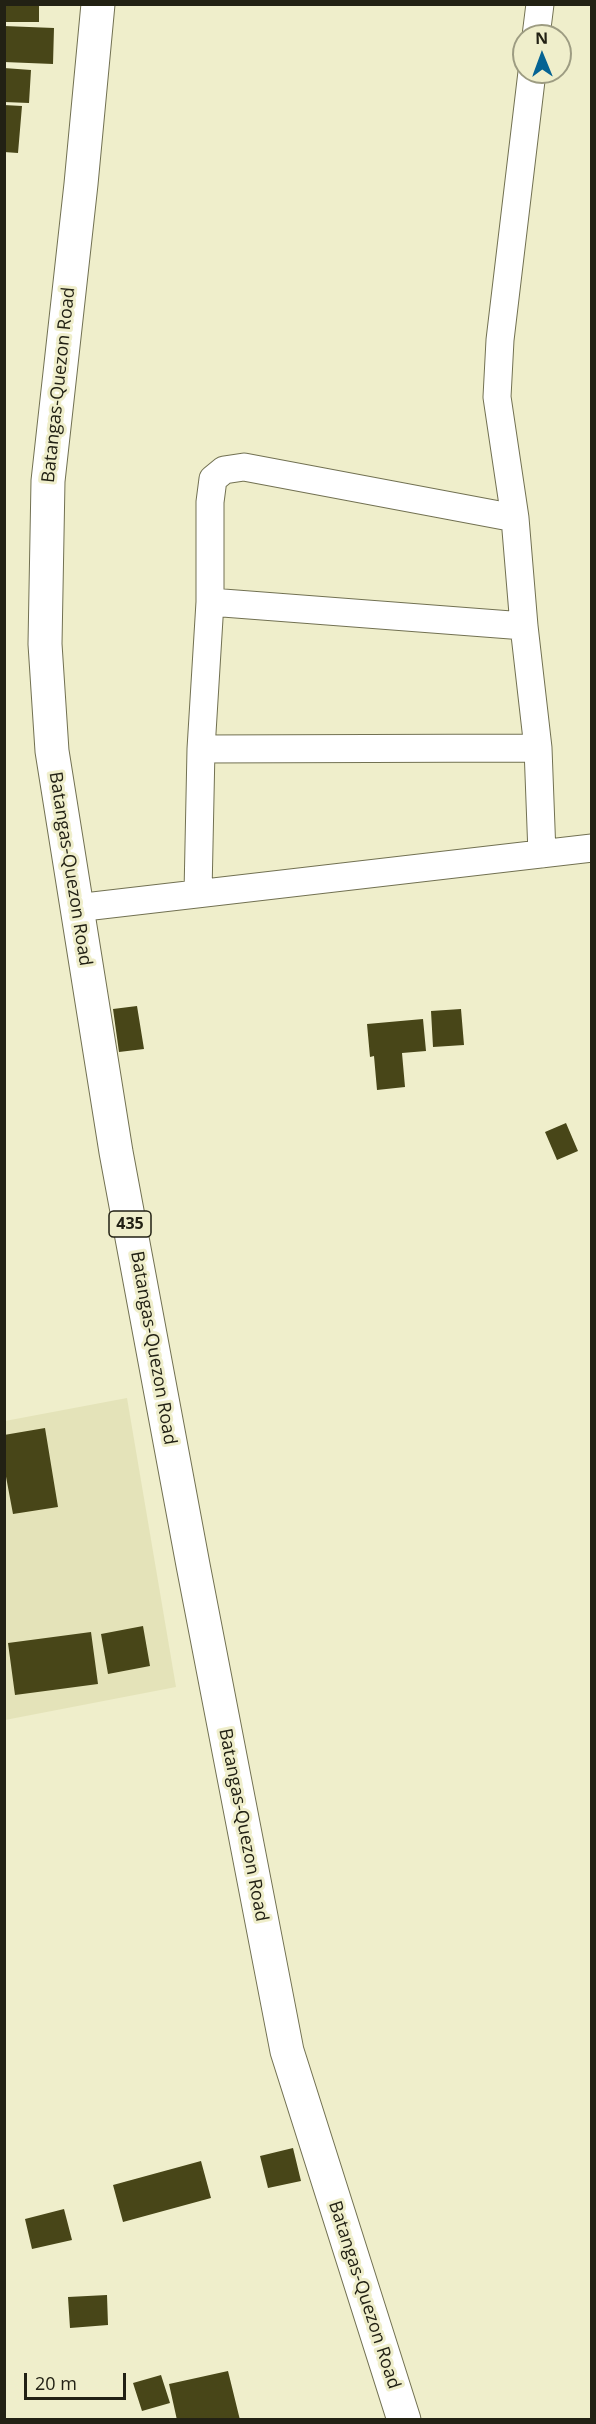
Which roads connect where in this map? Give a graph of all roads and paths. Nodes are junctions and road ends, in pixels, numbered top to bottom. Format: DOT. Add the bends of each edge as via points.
graph roads {
  1 [pos="98,4"];
  2 [pos="540,4"];
  3 [pos="538,24"];
  4 [pos="531,84"];
  5 [pos="515,518"];
  6 [pos="210,602"];
  7 [pos="524,626"];
  8 [pos="538,748"];
  9 [pos="201,749"];
  10 [pos="591,848"];
  11 [pos="542,854"];
  12 [pos="198,893"];
  13 [pos="76,908"];
  14 [pos="404,2420"];
  1 -- 13 [label="main road, Batangas-Quezon Road / 435" via="48,493 45,644 52,751"];
  2 -- 3 [label="street"];
  4 -- 5 [label="street" via="500,340 497,397"];
  5 -- 6 [label="street" via="244,467 224,470 213,479 210,502"];
  5 -- 7 [label="street"];
  6 -- 7 [label="street"];
  6 -- 9 [label="street"];
  7 -- 8 [label="street"];
  8 -- 9 [label="street"];
  8 -- 11 [label="street"];
  9 -- 12 [label="street"];
  10 -- 11 [label="street"];
  11 -- 12 [label="street"];
  12 -- 13 [label="street"];
  13 -- 14 [label="main road, Batangas-Quezon Road / 435" via="127,1209 287,2050"];
}
